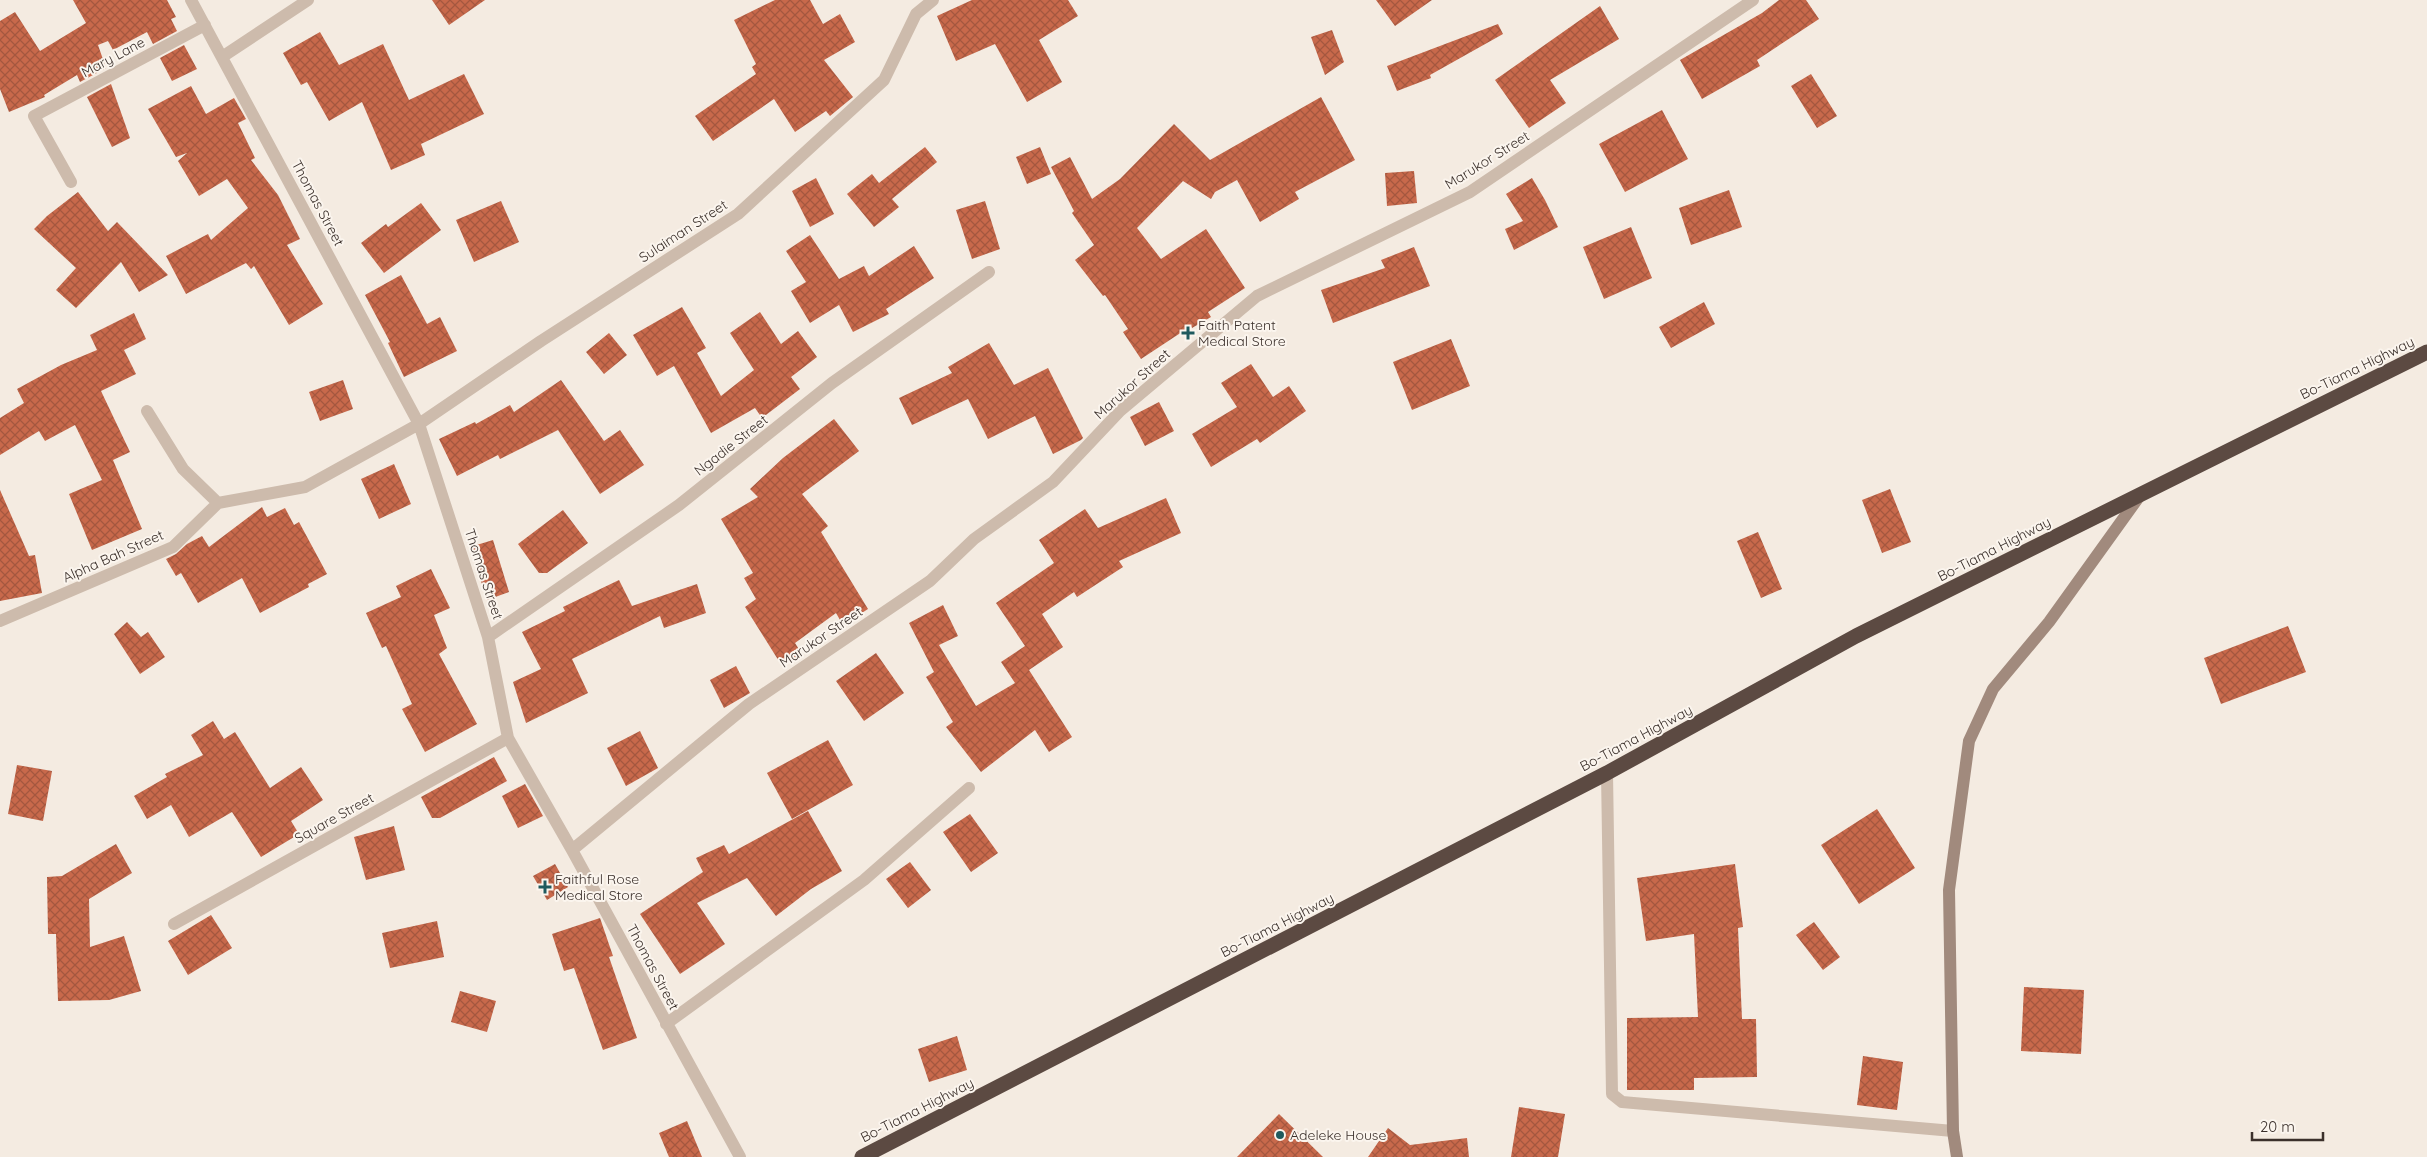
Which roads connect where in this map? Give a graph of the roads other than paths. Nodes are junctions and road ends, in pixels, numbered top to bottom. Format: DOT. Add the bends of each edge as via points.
graph roads {
  1 [pos="191,0"];
  2 [pos="308,0"];
  3 [pos="933,0"];
  4 [pos="1753,0"];
  5 [pos="205,25"];
  6 [pos="222,57"];
  7 [pos="71,182"];
  8 [pos="989,272"];
  9 [pos="2427,352"];
  10 [pos="147,411"];
  11 [pos="419,424"];
  12 [pos="2143,492"];
  13 [pos="218,503"];
  14 [pos="0,621"];
  15 [pos="488,637"];
  16 [pos="508,738"];
  17 [pos="1607,773"];
  18 [pos="968,788"];
  19 [pos="572,850"];
  20 [pos="174,924"];
  21 [pos="666,1024"];
  22 [pos="1953,1131"];
  23 [pos="740,1157"];
  24 [pos="862,1157"];
  25 [pos="1957,1157"];
  1 -- 5 [label="street, Thomas Street"];
  2 -- 6 [label="street"];
  3 -- 11 [label="street, Sulaiman Street" via="916,14 884,80 738,214 540,341"];
  4 -- 19 [label="street, Marukor Street" via="1470,192 1257,296 1120,411 1053,482 974,539 930,581 749,704"];
  5 -- 6 [label="street, Thomas Street"];
  5 -- 7 [label="street, Mary Lane" via="34,116"];
  6 -- 11 [label="street, Thomas Street"];
  8 -- 15 [label="street, Ngadie Street" via="832,383 679,505"];
  9 -- 12 [label="highway, Bo-Tiama Highway"];
  10 -- 13 [label="street" via="183,469"];
  11 -- 13 [label="street" via="305,487"];
  11 -- 15 [label="street, Thomas Street"];
  12 -- 17 [label="highway, Bo-Tiama Highway" via="1856,636"];
  12 -- 22 [label="street" via="2049,622 1993,689 1969,741 1949,890"];
  13 -- 14 [label="street, Alpha Bah Street" via="173,547"];
  15 -- 16 [label="street, Thomas Street"];
  16 -- 19 [label="street, Thomas Street"];
  16 -- 20 [label="street, Square Street"];
  17 -- 22 [label="street" via="1612,1094 1622,1102"];
  17 -- 24 [label="highway, Bo-Tiama Highway"];
  18 -- 21 [label="street" via="864,880"];
  19 -- 21 [label="street, Thomas Street"];
  21 -- 23 [label="street, Thomas Street"];
  22 -- 25 [label="street"];
}
